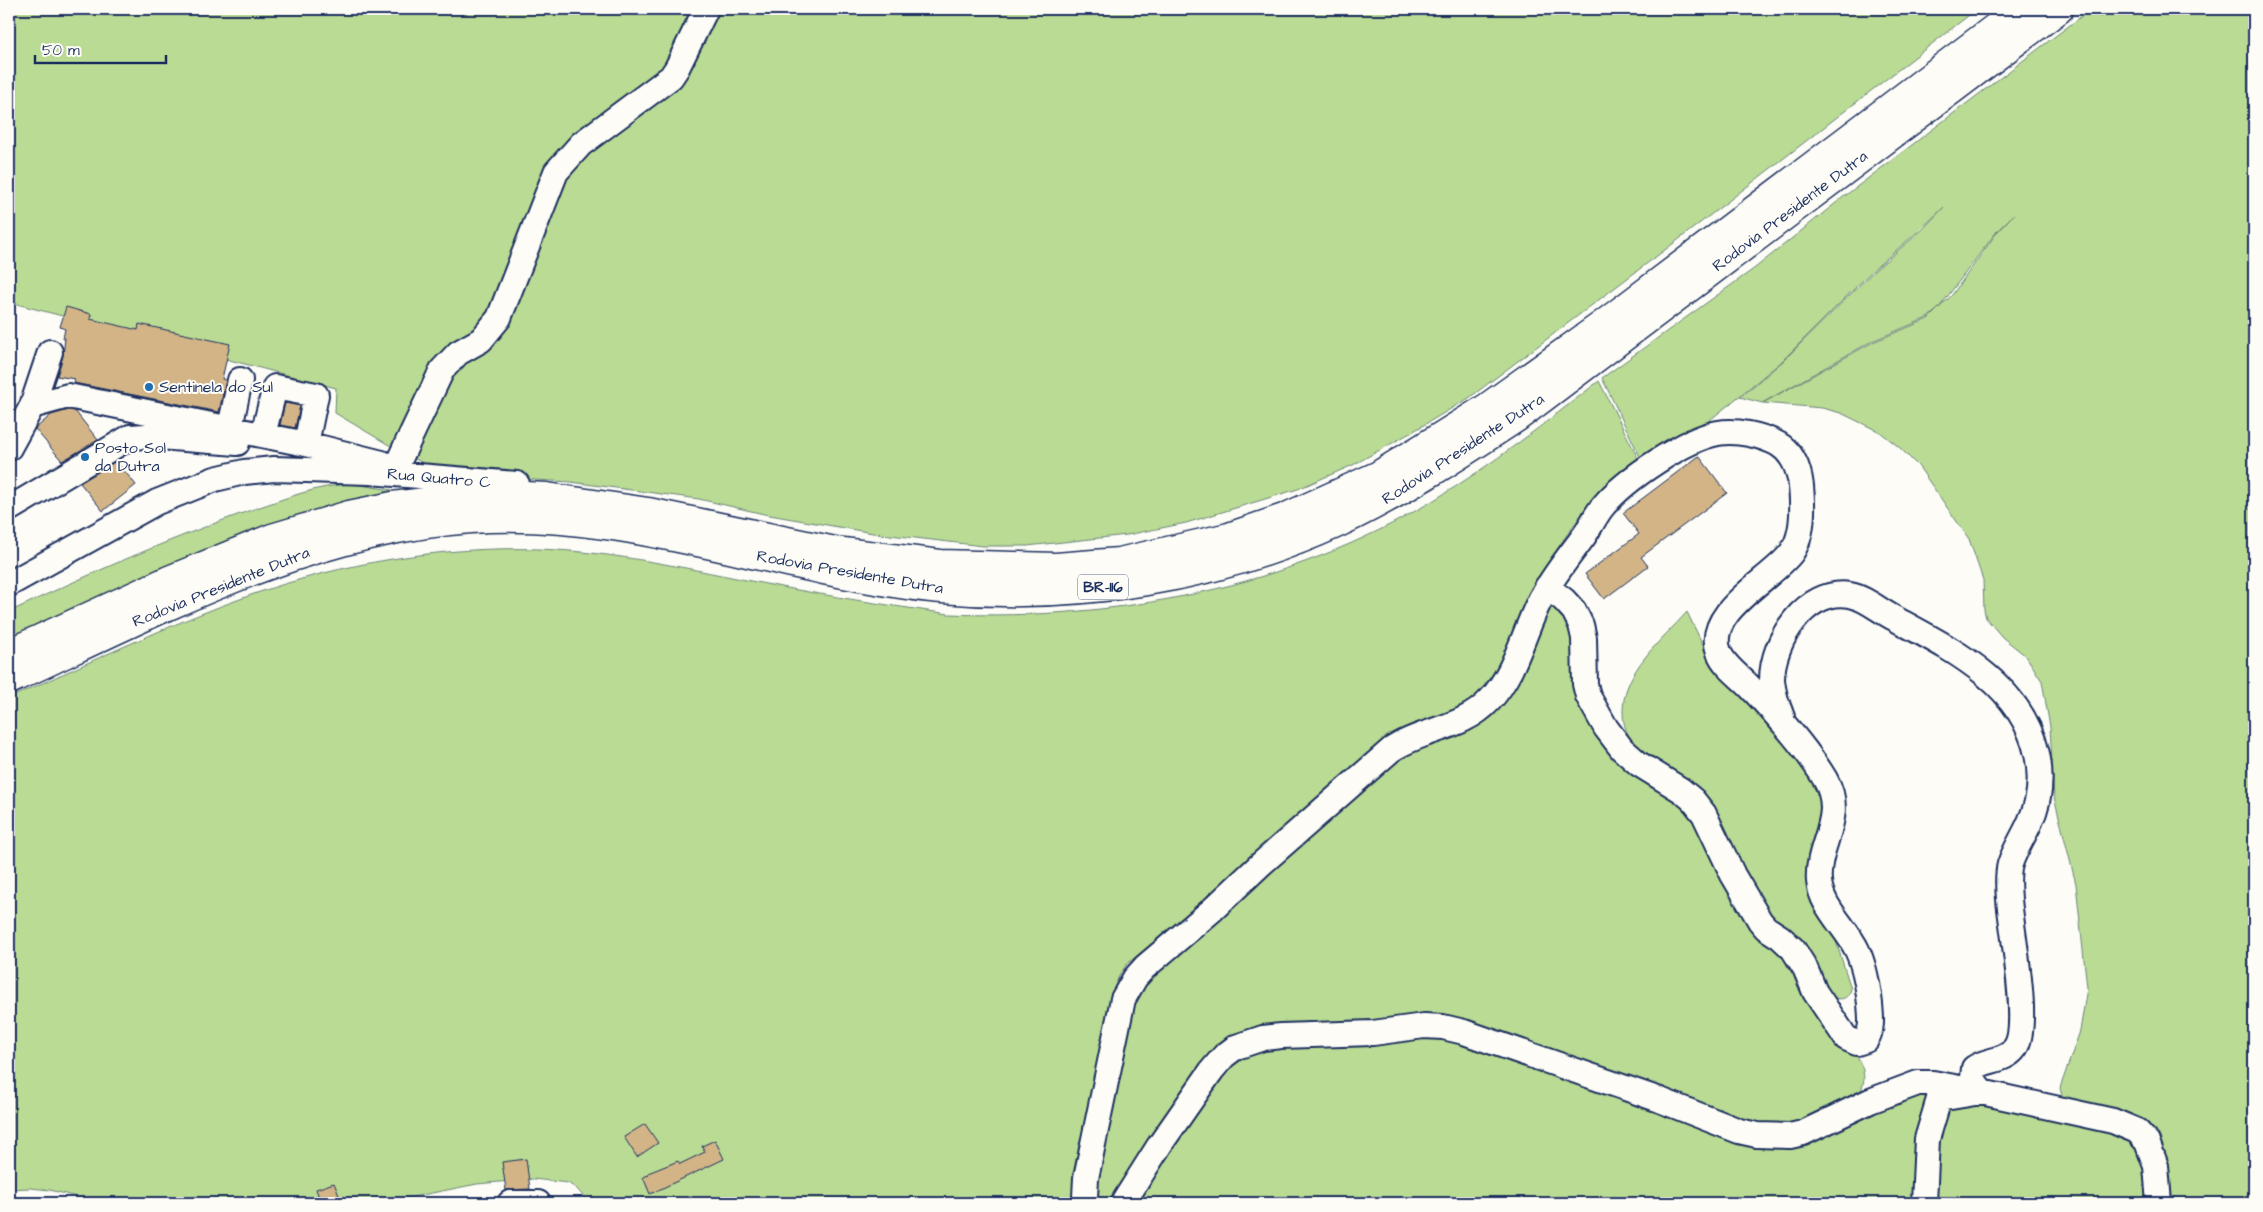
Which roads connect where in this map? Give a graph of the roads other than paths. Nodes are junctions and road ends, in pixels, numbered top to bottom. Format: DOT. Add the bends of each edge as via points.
graph roads {
  1 [pos="706,9"];
  2 [pos="2020,9"];
  3 [pos="2059,9"];
  4 [pos="50,352"];
  5 [pos="240,380"];
  6 [pos="32,406"];
  7 [pos="230,428"];
  8 [pos="263,435"];
  9 [pos="306,444"];
  10 [pos="9,448"];
  11 [pos="340,451"];
  12 [pos="396,467"];
  13 [pos="436,479"];
  14 [pos="9,509"];
  15 [pos="888,558"];
  16 [pos="9,584"];
  17 [pos="1547,586"];
  18 [pos="9,653"];
  19 [pos="9,680"];
  20 [pos="1785,726"];
  21 [pos="1982,1092"];
  22 [pos="510,1203"];
  23 [pos="538,1203"];
  24 [pos="1087,1203"];
  25 [pos="1124,1203"];
  26 [pos="1924,1203"];
  27 [pos="2159,1203"];
  1 -- 12 [label="street" via="678,68 671,76 581,144 556,172 499,318 481,340 458,353 442,370"];
  2 -- 15 [label="highway, Rodovia Presidente Dutra / BR-116" via="1590,334 1485,409 1370,479 1284,518 1238,534 1119,562 1000,567"];
  3 -- 19 [label="highway, Rodovia Presidente Dutra / BR-116" via="1516,418 1372,506 1254,556 1104,587 1022,592 943,589 839,573 596,523 504,517 470,519 418,525 310,550 212,588"];
  4 -- 6 [label="street"];
  5 -- 7 [label="street"];
  6 -- 7 [label="street" via="68,396"];
  6 -- 10 [label="street"];
  7 -- 8 [label="street"];
  8 -- 9 [label="street"];
  8 -- 9 [label="street" via="275,387 316,395"];
  9 -- 11 [label="street"];
  11 -- 12 [label="street"];
  11 -- 14 [label="street" via="130,437"];
  12 -- 13 [label="street"];
  13 -- 15 [label="street, Rua Quatro C" via="570,488 610,494"];
  13 -- 16 [label="street, Rua Quatro C" via="370,472 274,469 215,479 157,502"];
  15 -- 18 [label="highway, Rodovia Presidente Dutra / BR-116" via="811,547 707,524 547,497 502,495 393,506 348,515 272,538 169,580"];
  17 -- 20 [label="street" via="1602,508 1652,465 1690,443 1720,432 1752,435 1780,445 1797,465 1801,481 1799,532 1793,550 1784,561 1729,612 1719,630 1717,645 1723,659"];
  17 -- 20 [label="street" via="1574,611 1581,625 1585,684 1606,728 1639,764 1693,800 1704,814 1732,875 1760,921 1793,949 1846,1038 1862,1042 1869,1036 1870,1023 1866,973 1846,930 1827,905 1819,883 1819,867 1832,822 1831,793 1817,767"];
  17 -- 24 [label="street" via="1509,673 1489,702 1459,723 1414,738 1391,750 1135,978 1123,999 1086,1178"];
  20 -- 21 [label="street" via="1772,678 1784,636 1807,608 1828,597 1848,595 1869,603 1970,660 2016,706 2038,756 2040,791 2008,873 2019,981 2020,1027 2015,1048 1974,1068 1973,1078"];
  21 -- 25 [label="street" via="1933,1082 1918,1083 1870,1100 1803,1133 1775,1136 1739,1131 1660,1100 1443,1027 1263,1038 1236,1047 1212,1070"];
  21 -- 26 [label="street" via="1939,1099 1927,1138"];
  21 -- 27 [label="street" via="2113,1120 2137,1131 2147,1142 2156,1166"];
  22 -- 23 [label="street"];
}
